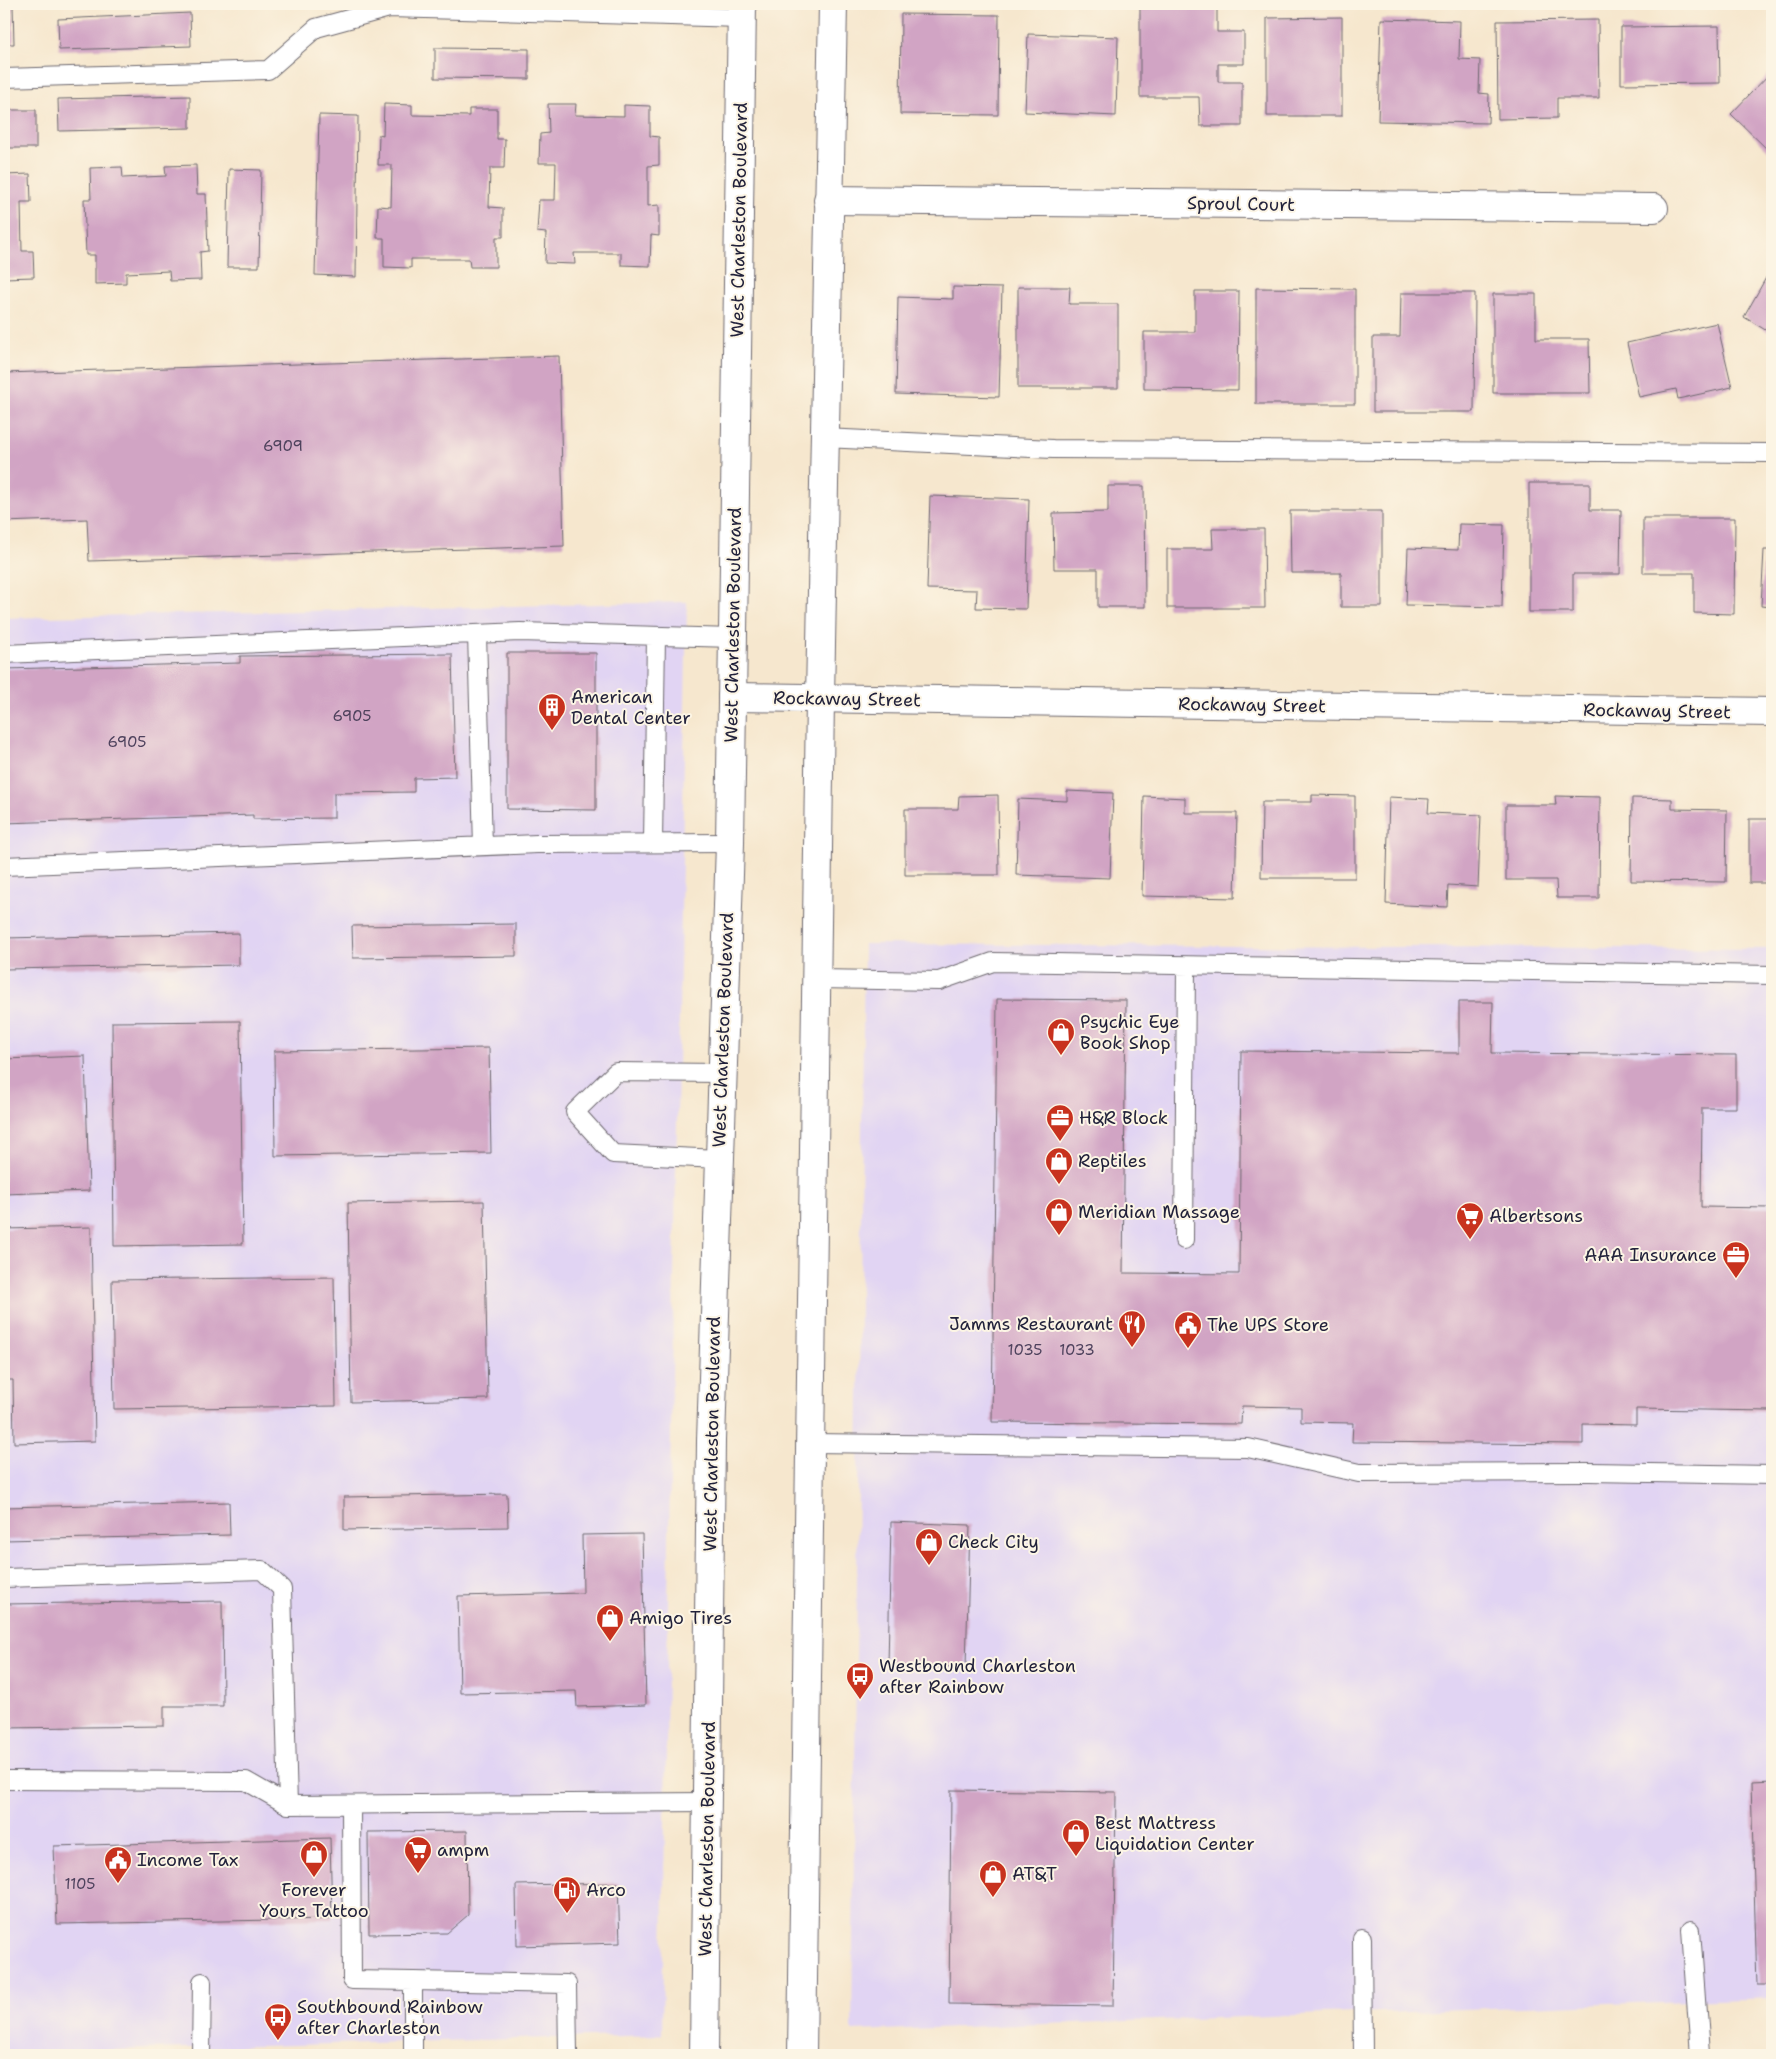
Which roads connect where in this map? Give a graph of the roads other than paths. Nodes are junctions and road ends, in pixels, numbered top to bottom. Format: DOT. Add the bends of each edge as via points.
graph roads {
  1 [pos="833,4"];
  2 [pos="742,11"];
  3 [pos="4,78"];
  4 [pos="828,200"];
  5 [pos="1654,208"];
  6 [pos="824,438"];
  7 [pos="1772,453"];
  8 [pos="477,634"];
  9 [pos="656,636"];
  10 [pos="733,638"];
  11 [pos="4,654"];
  12 [pos="732,697"];
  13 [pos="820,698"];
  14 [pos="1772,712"];
  15 [pos="653,842"];
  16 [pos="730,843"];
  17 [pos="483,846"];
  18 [pos="4,866"];
  19 [pos="1186,966"];
  20 [pos="1772,975"];
  21 [pos="817,979"];
  22 [pos="721,1073"];
  23 [pos="719,1159"];
  24 [pos="1184,1240"];
  25 [pos="811,1443"];
  26 [pos="1772,1475"];
  27 [pos="4,1578"];
  28 [pos="4,1780"];
  29 [pos="707,1802"];
  30 [pos="288,1805"];
  31 [pos="351,1805"];
  32 [pos="1691,1930"];
  33 [pos="1362,1938"];
  34 [pos="413,1981"];
  35 [pos="202,1982"];
  36 [pos="201,2055"];
  37 [pos="413,2055"];
  38 [pos="568,2055"];
  39 [pos="704,2055"];
  40 [pos="802,2055"];
  41 [pos="1363,2055"];
  42 [pos="1700,2055"];
  1 -- 4 [label="main road"];
  2 -- 3 [label="lane" via="390,8 316,28 268,70"];
  2 -- 10 [label="main road, West Charleston Boulevard"];
  4 -- 5 [label="main road, Sproul Court"];
  4 -- 6 [label="main road"];
  6 -- 7 [label="lane" via="1053,449"];
  6 -- 13 [label="main road"];
  8 -- 9 [label="lane"];
  8 -- 11 [label="lane"];
  8 -- 17 [label="lane"];
  9 -- 10 [label="lane"];
  9 -- 15 [label="lane"];
  10 -- 12 [label="main road, West Charleston Boulevard"];
  12 -- 13 [label="main road, Rockaway Street"];
  12 -- 16 [label="main road, West Charleston Boulevard"];
  13 -- 14 [label="main road, Rockaway Street"];
  13 -- 21 [label="main road"];
  15 -- 16 [label="lane"];
  15 -- 17 [label="lane"];
  16 -- 22 [label="main road, West Charleston Boulevard"];
  17 -- 18 [label="lane"];
  19 -- 20 [label="lane"];
  19 -- 21 [label="lane" via="993,962 939,981"];
  19 -- 24 [label="lane"];
  21 -- 25 [label="main road"];
  22 -- 23 [label="main road, West Charleston Boulevard"];
  22 -- 23 [label="lane" via="616,1072 575,1112 613,1154"];
  23 -- 29 [label="main road, West Charleston Boulevard" via="711,1450"];
  25 -- 26 [label="lane" via="1248,1448 1359,1473"];
  25 -- 40 [label="main road"];
  27 -- 30 [label="lane" via="262,1570 282,1589"];
  28 -- 30 [label="lane" via="246,1781"];
  29 -- 31 [label="lane"];
  29 -- 39 [label="main road, West Charleston Boulevard"];
  30 -- 31 [label="lane"];
  31 -- 34 [label="lane" via="352,1980"];
  32 -- 42 [label="lane"];
  33 -- 41 [label="lane"];
  34 -- 37 [label="lane"];
  34 -- 38 [label="lane" via="567,1984"];
  35 -- 36 [label="lane"];
}
